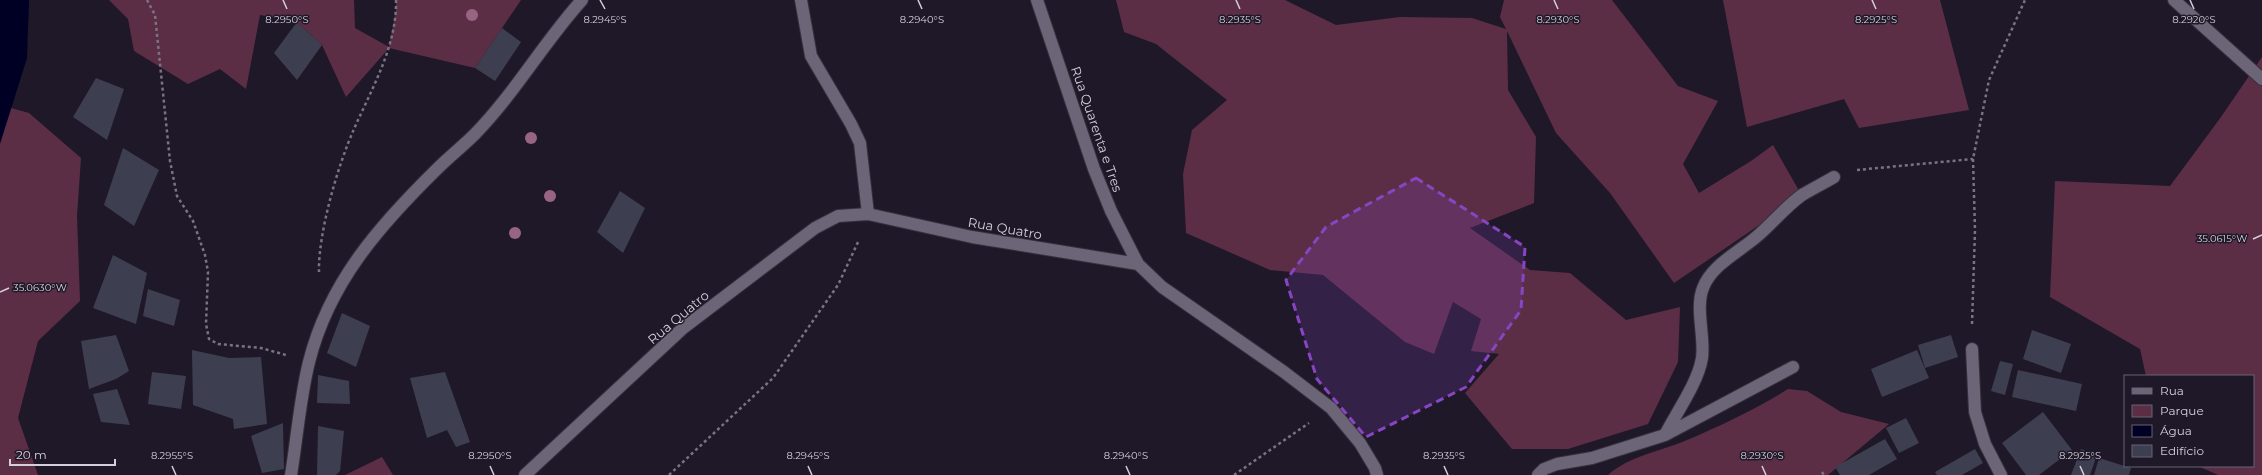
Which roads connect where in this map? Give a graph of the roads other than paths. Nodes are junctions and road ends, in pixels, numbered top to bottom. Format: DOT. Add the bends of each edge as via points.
graph roads {
  1 [pos="582,0"];
  2 [pos="801,0"];
  3 [pos="1036,0"];
  4 [pos="2174,0"];
  5 [pos="2262,79"];
  6 [pos="1834,177"];
  7 [pos="868,214"];
  8 [pos="1138,264"];
  9 [pos="1972,349"];
  10 [pos="1793,368"];
  11 [pos="1665,435"];
  12 [pos="1376,471"];
  13 [pos="291,475"];
  14 [pos="525,475"];
  15 [pos="1387,475"];
  16 [pos="1538,475"];
  17 [pos="2001,475"];
  1 -- 13 [label="street" via="475,133 377,231 335,291 309,362"];
  2 -- 7 [label="street" via="811,56 860,143"];
  3 -- 8 [label="street, Rua Quarenta e Tres" via="1094,169 1111,211"];
  4 -- 5 [label="street"];
  6 -- 11 [label="street" via="1802,196 1756,238 1722,264 1706,281 1702,290 1700,311 1702,359 1692,385"];
  7 -- 8 [label="street, Rua Quatro" via="972,237"];
  7 -- 14 [label="street, Rua Quatro" via="838,216 815,228 682,329"];
  8 -- 12 [label="street, Rua Quarenta e Tres" via="1162,287 1331,408 1360,443"];
  9 -- 17 [label="street" via="1975,412 1985,444"];
  10 -- 11 [label="street"];
  11 -- 16 [label="street" via="1592,458 1557,464 1544,469"];
  12 -- 15 [label="street"];
}
